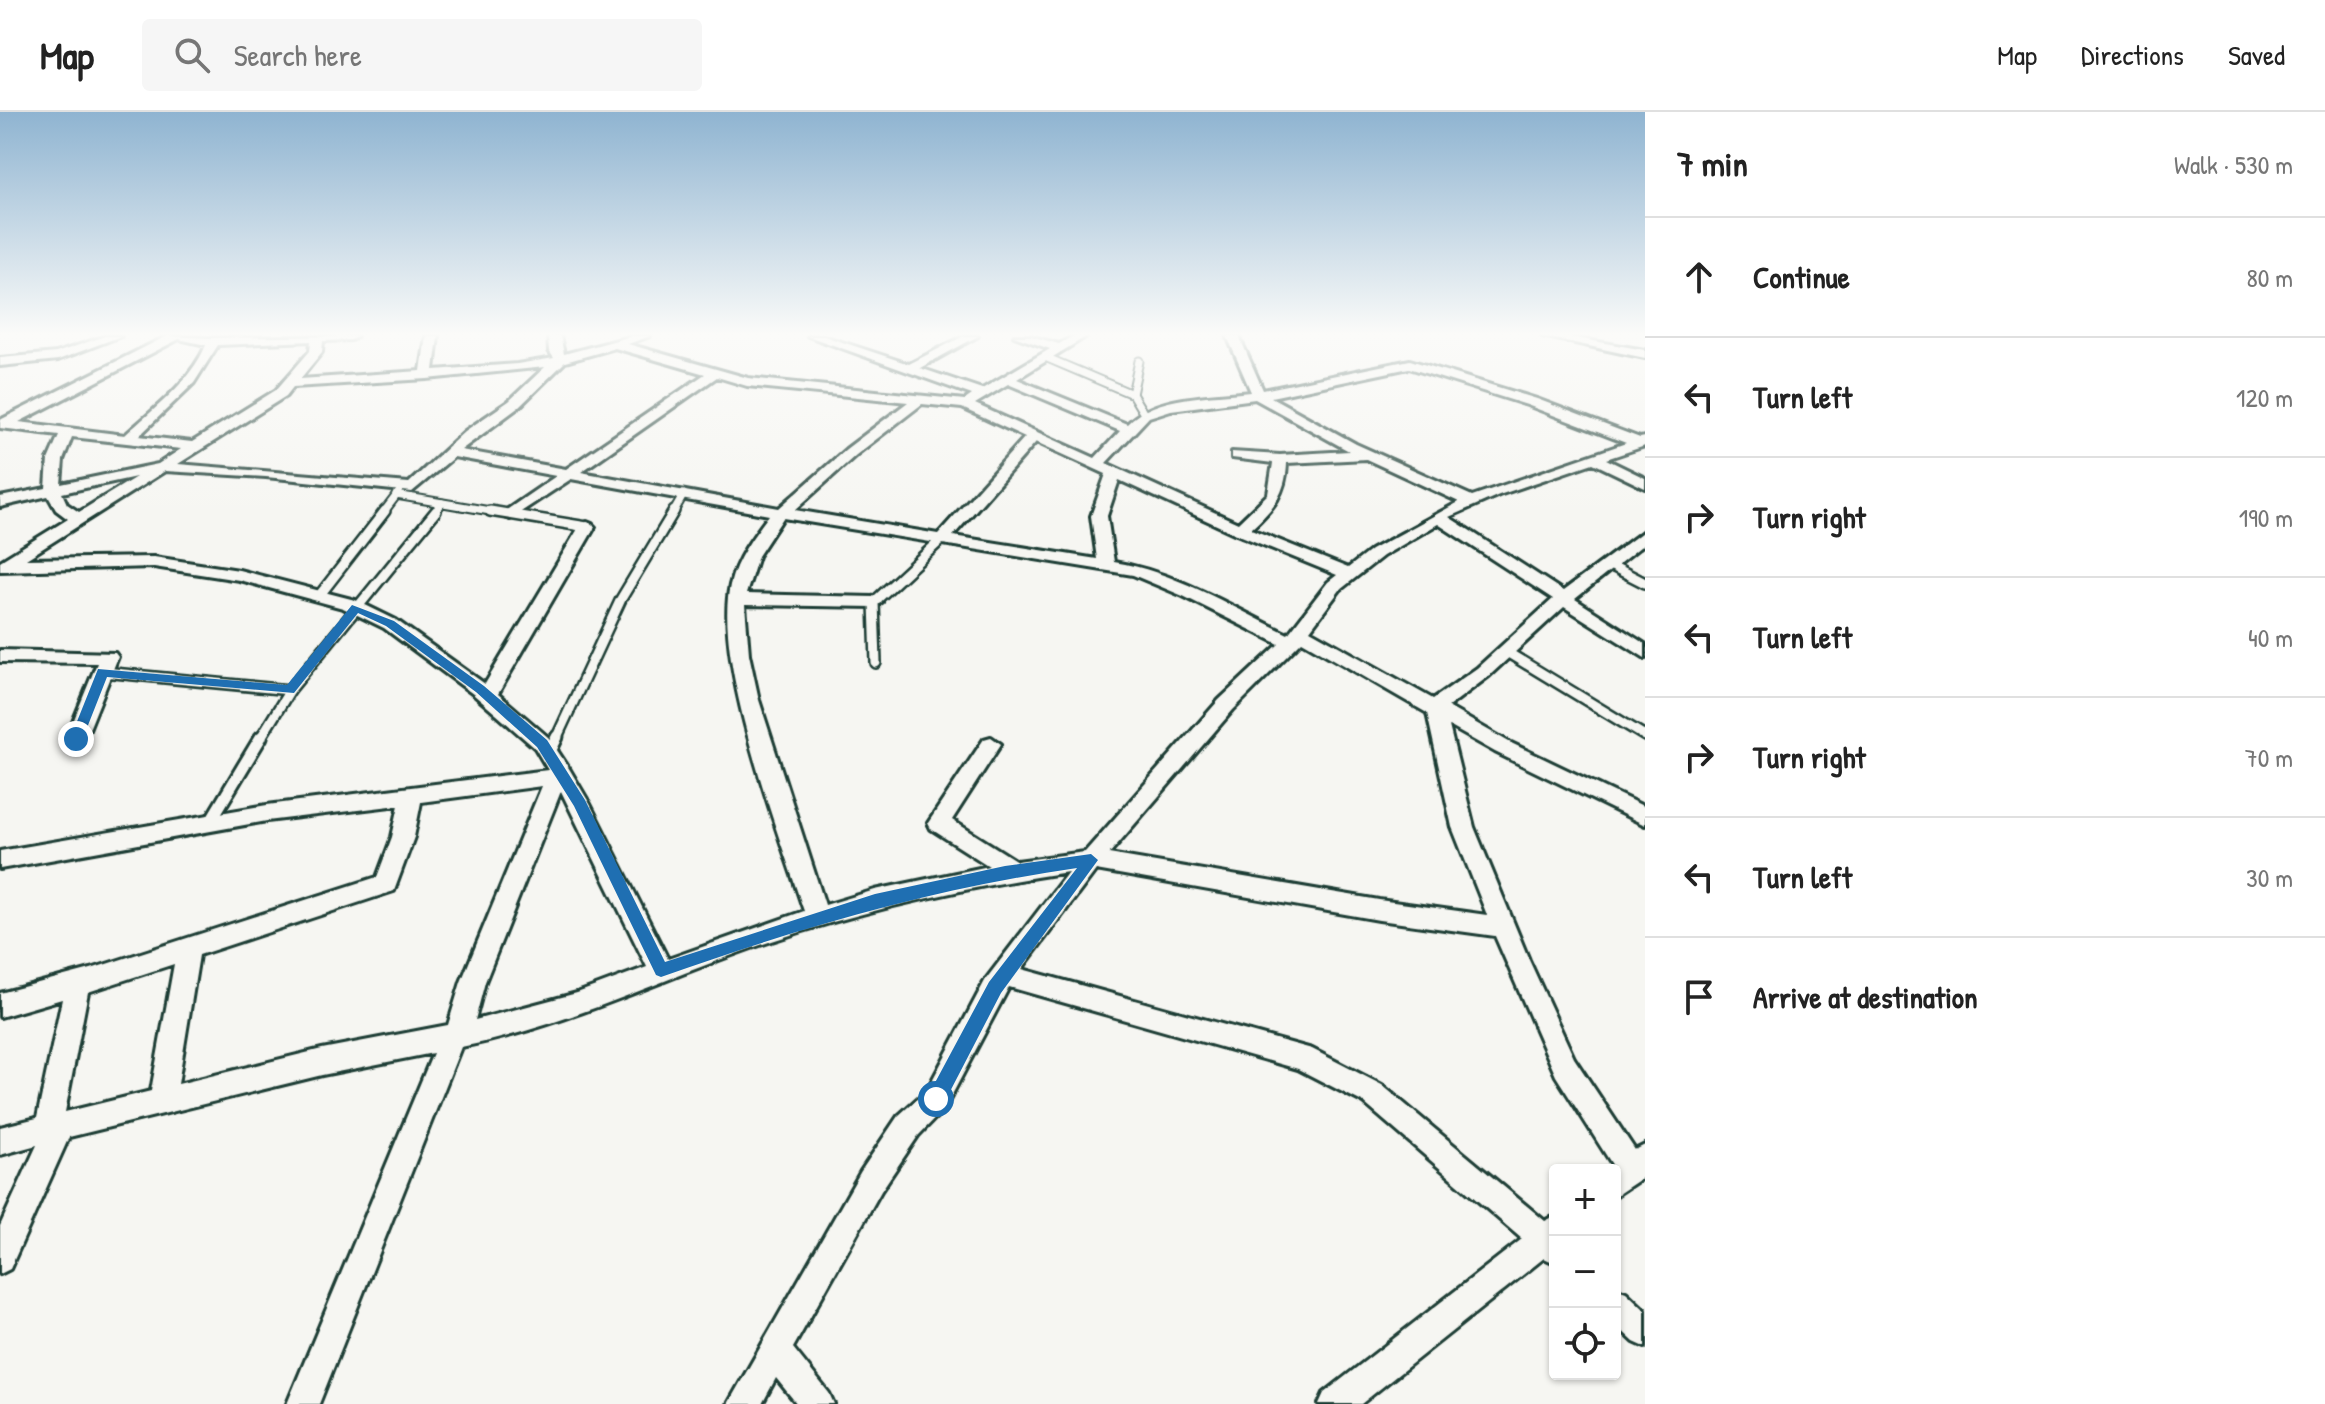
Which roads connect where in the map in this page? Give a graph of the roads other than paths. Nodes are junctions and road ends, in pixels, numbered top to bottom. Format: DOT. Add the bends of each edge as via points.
graph roads {
  1 [pos="56,396"];
  2 [pos="172,396"];
  3 [pos="276,396"];
  4 [pos="522,396"];
  5 [pos="680,396"];
  6 [pos="892,396"];
  7 [pos="979,396"];
  8 [pos="1048,396"];
  9 [pos="1133,396"];
  10 [pos="1256,396"];
  11 [pos="1259,396"];
  12 [pos="1514,396"];
  13 [pos="920,399"];
  14 [pos="965,404"];
  15 [pos="1144,414"];
  16 [pos="2,424"];
  17 [pos="1129,430"];
  18 [pos="67,434"];
  19 [pos="1035,434"];
  20 [pos="127,440"];
  21 [pos="1643,442"];
  22 [pos="195,447"];
  23 [pos="451,452"];
  24 [pos="1237,455"];
  25 [pos="1369,455"];
  26 [pos="1280,459"];
  27 [pos="1596,459"];
  28 [pos="1096,465"];
  29 [pos="162,467"];
  30 [pos="566,473"];
  31 [pos="1114,473"];
  32 [pos="1645,484"];
  33 [pos="54,491"];
  34 [pos="399,491"];
  35 [pos="684,494"];
  36 [pos="0,502"];
  37 [pos="1472,502"];
  38 [pos="442,503"];
  39 [pos="782,512"];
  40 [pos="510,514"];
  41 [pos="1438,517"];
  42 [pos="78,518"];
  43 [pos="587,527"];
  44 [pos="1240,530"];
  45 [pos="1645,535"];
  46 [pos="943,538"];
  47 [pos="1608,564"];
  48 [pos="1106,566"];
  49 [pos="1,567"];
  50 [pos="1349,574"];
  51 [pos="1645,583"];
  52 [pos="319,596"];
  53 [pos="735,599"];
  54 [pos="1564,599"];
  55 [pos="874,602"];
  56 [pos="356,608"];
  57 [pos="1295,637"];
  58 [pos="1505,651"];
  59 [pos="1645,652"];
  60 [pos="0,656"];
  61 [pos="876,663"];
  62 [pos="103,672"];
  63 [pos="290,690"];
  64 [pos="488,695"];
  65 [pos="1435,707"];
  66 [pos="1645,736"];
  67 [pos="76,739"];
  68 [pos="991,744"];
  69 [pos="549,754"];
  70 [pos="559,777"];
  71 [pos="412,793"];
  72 [pos="1645,817"];
  73 [pos="210,822"];
  74 [pos="0,860"];
  75 [pos="1091,860"];
  76 [pos="1015,871"];
  77 [pos="818,917"];
  78 [pos="1503,927"];
  79 [pos="189,947"];
  80 [pos="661,970"];
  81 [pos="1004,975"];
  82 [pos="78,983"];
  83 [pos="0,1005"];
  84 [pos="455,1036"];
  85 [pos="162,1103"];
  86 [pos="54,1128"];
  87 [pos="0,1141"];
  88 [pos="1630,1170"];
  89 [pos="1549,1237"];
  90 [pos="1549,1241"];
  91 [pos="0,1259"];
  92 [pos="1620,1308"];
  93 [pos="1645,1331"];
  94 [pos="775,1351"];
  95 [pos="303,1404"];
  96 [pos="744,1404"];
  97 [pos="818,1404"];
  98 [pos="1335,1404"];
  1 -- 16 [label="street"];
  2 -- 20 [label="street"];
  3 -- 22 [label="street"];
  4 -- 23 [label="street"];
  5 -- 30 [label="street"];
  6 -- 13 [label="street"];
  7 -- 14 [label="street"];
  8 -- 17 [label="street"];
  9 -- 15 [label="lane"];
  10 -- 15 [label="street" via="1169,406"];
  11 -- 25 [label="street"];
  12 -- 21 [label="street"];
  13 -- 14 [label="street"];
  13 -- 39 [label="street"];
  14 -- 19 [label="street"];
  15 -- 17 [label="street"];
  16 -- 18 [label="street"];
  17 -- 28 [label="street"];
  18 -- 20 [label="street"];
  18 -- 33 [label="street" via="57,448"];
  19 -- 28 [label="street"];
  19 -- 46 [label="street"];
  20 -- 22 [label="street"];
  21 -- 27 [label="street"];
  22 -- 29 [label="street"];
  23 -- 30 [label="street"];
  23 -- 34 [label="street" via="412,488"];
  24 -- 26 [label="street"];
  25 -- 26 [label="street"];
  25 -- 37 [label="street"];
  26 -- 44 [label="street" via="1280,488"];
  27 -- 32 [label="street"];
  27 -- 37 [label="street"];
  28 -- 31 [label="street"];
  29 -- 33 [label="street"];
  29 -- 34 [label="street" via="266,473"];
  29 -- 42 [label="street"];
  30 -- 35 [label="street"];
  30 -- 40 [label="street"];
  31 -- 44 [label="street"];
  31 -- 48 [label="street" via="1099,516"];
  33 -- 36 [label="street"];
  33 -- 42 [label="street" via="60,506"];
  34 -- 38 [label="lane"];
  34 -- 52 [label="lane"];
  35 -- 39 [label="street"];
  35 -- 69 [label="lane" via="621,599"];
  37 -- 41 [label="street"];
  38 -- 40 [label="lane"];
  38 -- 56 [label="lane"];
  39 -- 46 [label="street"];
  39 -- 53 [label="street" via="751,554"];
  40 -- 43 [label="lane"];
  41 -- 50 [label="street"];
  41 -- 54 [label="street"];
  42 -- 49 [label="street"];
  43 -- 64 [label="street"];
  44 -- 50 [label="street"];
  45 -- 47 [label="street"];
  46 -- 48 [label="street"];
  46 -- 55 [label="lane"];
  47 -- 51 [label="lane"];
  47 -- 54 [label="street"];
  48 -- 57 [label="street" via="1137,571"];
  49 -- 52 [label="street" via="154,562 239,575"];
  50 -- 57 [label="street"];
  52 -- 56 [label="street"];
  53 -- 55 [label="street"];
  53 -- 77 [label="street" via="740,655"];
  54 -- 58 [label="street"];
  54 -- 59 [label="street"];
  55 -- 61 [label="lane"];
  56 -- 63 [label="lane"];
  56 -- 64 [label="street" via="390,624"];
  57 -- 65 [label="street"];
  57 -- 75 [label="street" via="1226,705"];
  58 -- 65 [label="street"];
  58 -- 66 [label="lane"];
  60 -- 62 [label="street" via="109,657"];
  62 -- 63 [label="lane"];
  62 -- 67 [label="street"];
  63 -- 73 [label="lane"];
  64 -- 69 [label="street"];
  65 -- 72 [label="street" via="1502,747"];
  65 -- 78 [label="street" via="1463,827"];
  68 -- 76 [label="street" via="939,823"];
  69 -- 70 [label="street"];
  70 -- 71 [label="street"];
  70 -- 80 [label="street"];
  70 -- 84 [label="street"];
  71 -- 73 [label="street"];
  71 -- 79 [label="street" via="386,884"];
  73 -- 74 [label="street"];
  75 -- 76 [label="street"];
  75 -- 78 [label="street"];
  75 -- 81 [label="street"];
  76 -- 77 [label="street"];
  77 -- 80 [label="street"];
  78 -- 88 [label="street" via="1565,1067"];
  79 -- 82 [label="street"];
  79 -- 85 [label="street"];
  80 -- 84 [label="street" via="577,1005"];
  81 -- 89 [label="street" via="1303,1058 1373,1094"];
  81 -- 94 [label="street" via="936,1099 908,1126 871,1181"];
  82 -- 83 [label="street"];
  82 -- 86 [label="street"];
  84 -- 85 [label="street" via="322,1062"];
  84 -- 95 [label="street"];
  85 -- 86 [label="street"];
  86 -- 87 [label="street"];
  86 -- 91 [label="street"];
  90 -- 98 [label="street"];
  92 -- 93 [label="street"];
  94 -- 96 [label="street"];
  94 -- 97 [label="street"];
}
